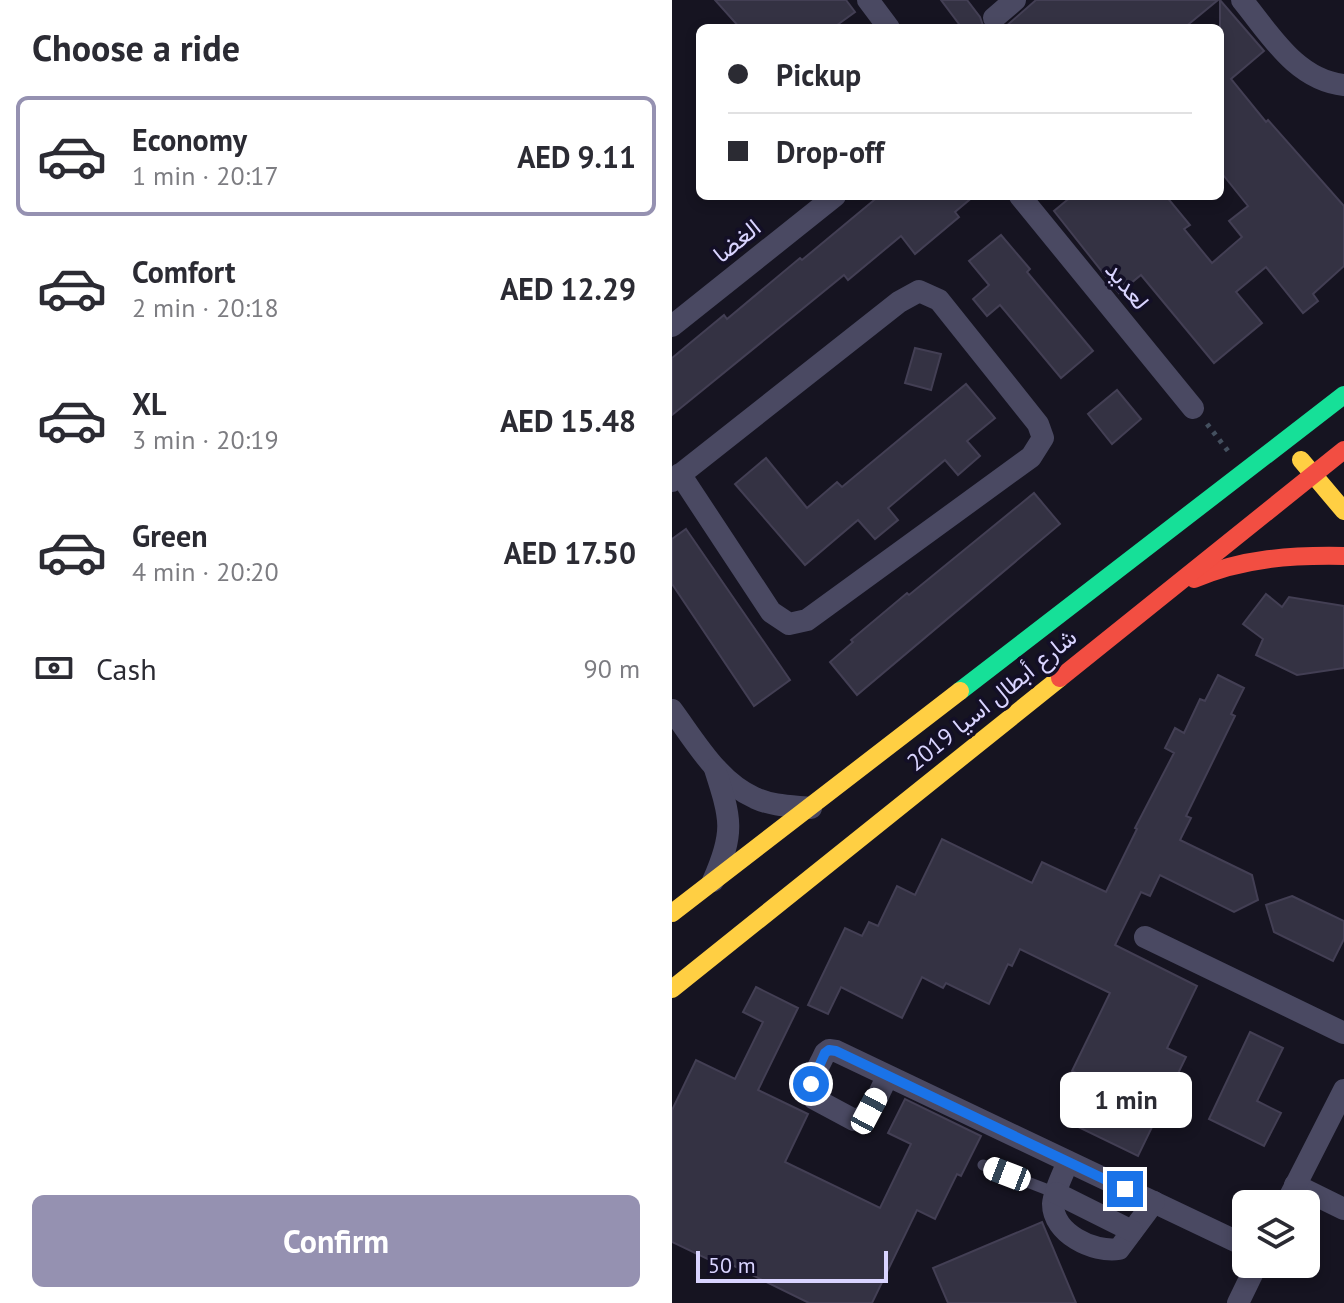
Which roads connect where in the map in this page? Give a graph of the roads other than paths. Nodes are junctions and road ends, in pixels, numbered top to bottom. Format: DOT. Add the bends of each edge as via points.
graph roads {
  1 [pos="868,0"];
  2 [pos="1015,0"];
  3 [pos="1242,0"];
  4 [pos="994,18"];
  5 [pos="886,24"];
  6 [pos="1344,85"];
  7 [pos="830,200"];
  8 [pos="1023,200"];
  9 [pos="672,326"];
  10 [pos="1344,395"];
  11 [pos="1193,408"];
  12 [pos="1334,436"];
  13 [pos="1285,441"];
  14 [pos="1313,475"];
  15 [pos="676,478"];
  16 [pos="1344,511"];
  17 [pos="1344,556"];
  18 [pos="1160,595"];
  19 [pos="672,710"];
  20 [pos="715,768"];
  21 [pos="811,808"];
  22 [pos="713,881"];
  23 [pos="672,913"];
  24 [pos="1145,937"];
  25 [pos="692,973"];
  26 [pos="672,990"];
  27 [pos="1344,1033"];
  28 [pos="887,1077"];
  29 [pos="1344,1090"];
  30 [pos="1068,1162"];
  31 [pos="983,1165"];
  32 [pos="1293,1190"];
  33 [pos="1056,1193"];
  34 [pos="1154,1202"];
  35 [pos="1320,1202"];
  36 [pos="1344,1209"];
  37 [pos="1132,1231"];
  38 [pos="1232,1239"];
  39 [pos="1250,1278"];
  40 [pos="1238,1303"];
  1 -- 5 [label="street"];
  2 -- 4 [label="street"];
  3 -- 6 [label="street" via="1291,60 1326,83"];
  7 -- 9 [label="street, الغضا"];
  8 -- 11 [label="street, لعديد"];
  10 -- 12 [label="main road, شارع أبطال اسيا 2019"];
  12 -- 13 [label="main road, شارع أبطال اسيا 2019"];
  12 -- 14 [label="main road, شارع أبطال اسيا 2019"];
  13 -- 14 [label="main road"];
  13 -- 21 [label="main road, شارع أبطال اسيا 2019"];
  14 -- 16 [label="main road"];
  14 -- 18 [label="main road, شارع أبطال اسيا 2019"];
  15 -- 15 [label="street" via="919,291 939,300 1038,424 1043,438 1031,457 807,620 789,624 771,612"];
  17 -- 18 [label="main road" via="1245,561"];
  18 -- 25 [label="main road, شارع أبطال اسيا 2019"];
  19 -- 20 [label="street"];
  20 -- 21 [label="street" via="758,799"];
  20 -- 22 [label="street" via="730,825"];
  21 -- 22 [label="main road, شارع أبطال اسيا 2019"];
  22 -- 23 [label="main road, شارع أبطال اسيا 2019"];
  24 -- 27 [label="street"];
  25 -- 26 [label="street"];
  28 -- 30 [label="street"];
  29 -- 32 [label="street"];
  30 -- 33 [label="street"];
  30 -- 34 [label="street"];
  31 -- 33 [label="lane"];
  33 -- 37 [label="street"];
  33 -- 37 [label="street" via="1059,1225 1091,1247 1119,1249"];
  34 -- 37 [label="street"];
  34 -- 38 [label="street"];
  35 -- 36 [label="street"];
  39 -- 40 [label="street"];
}
